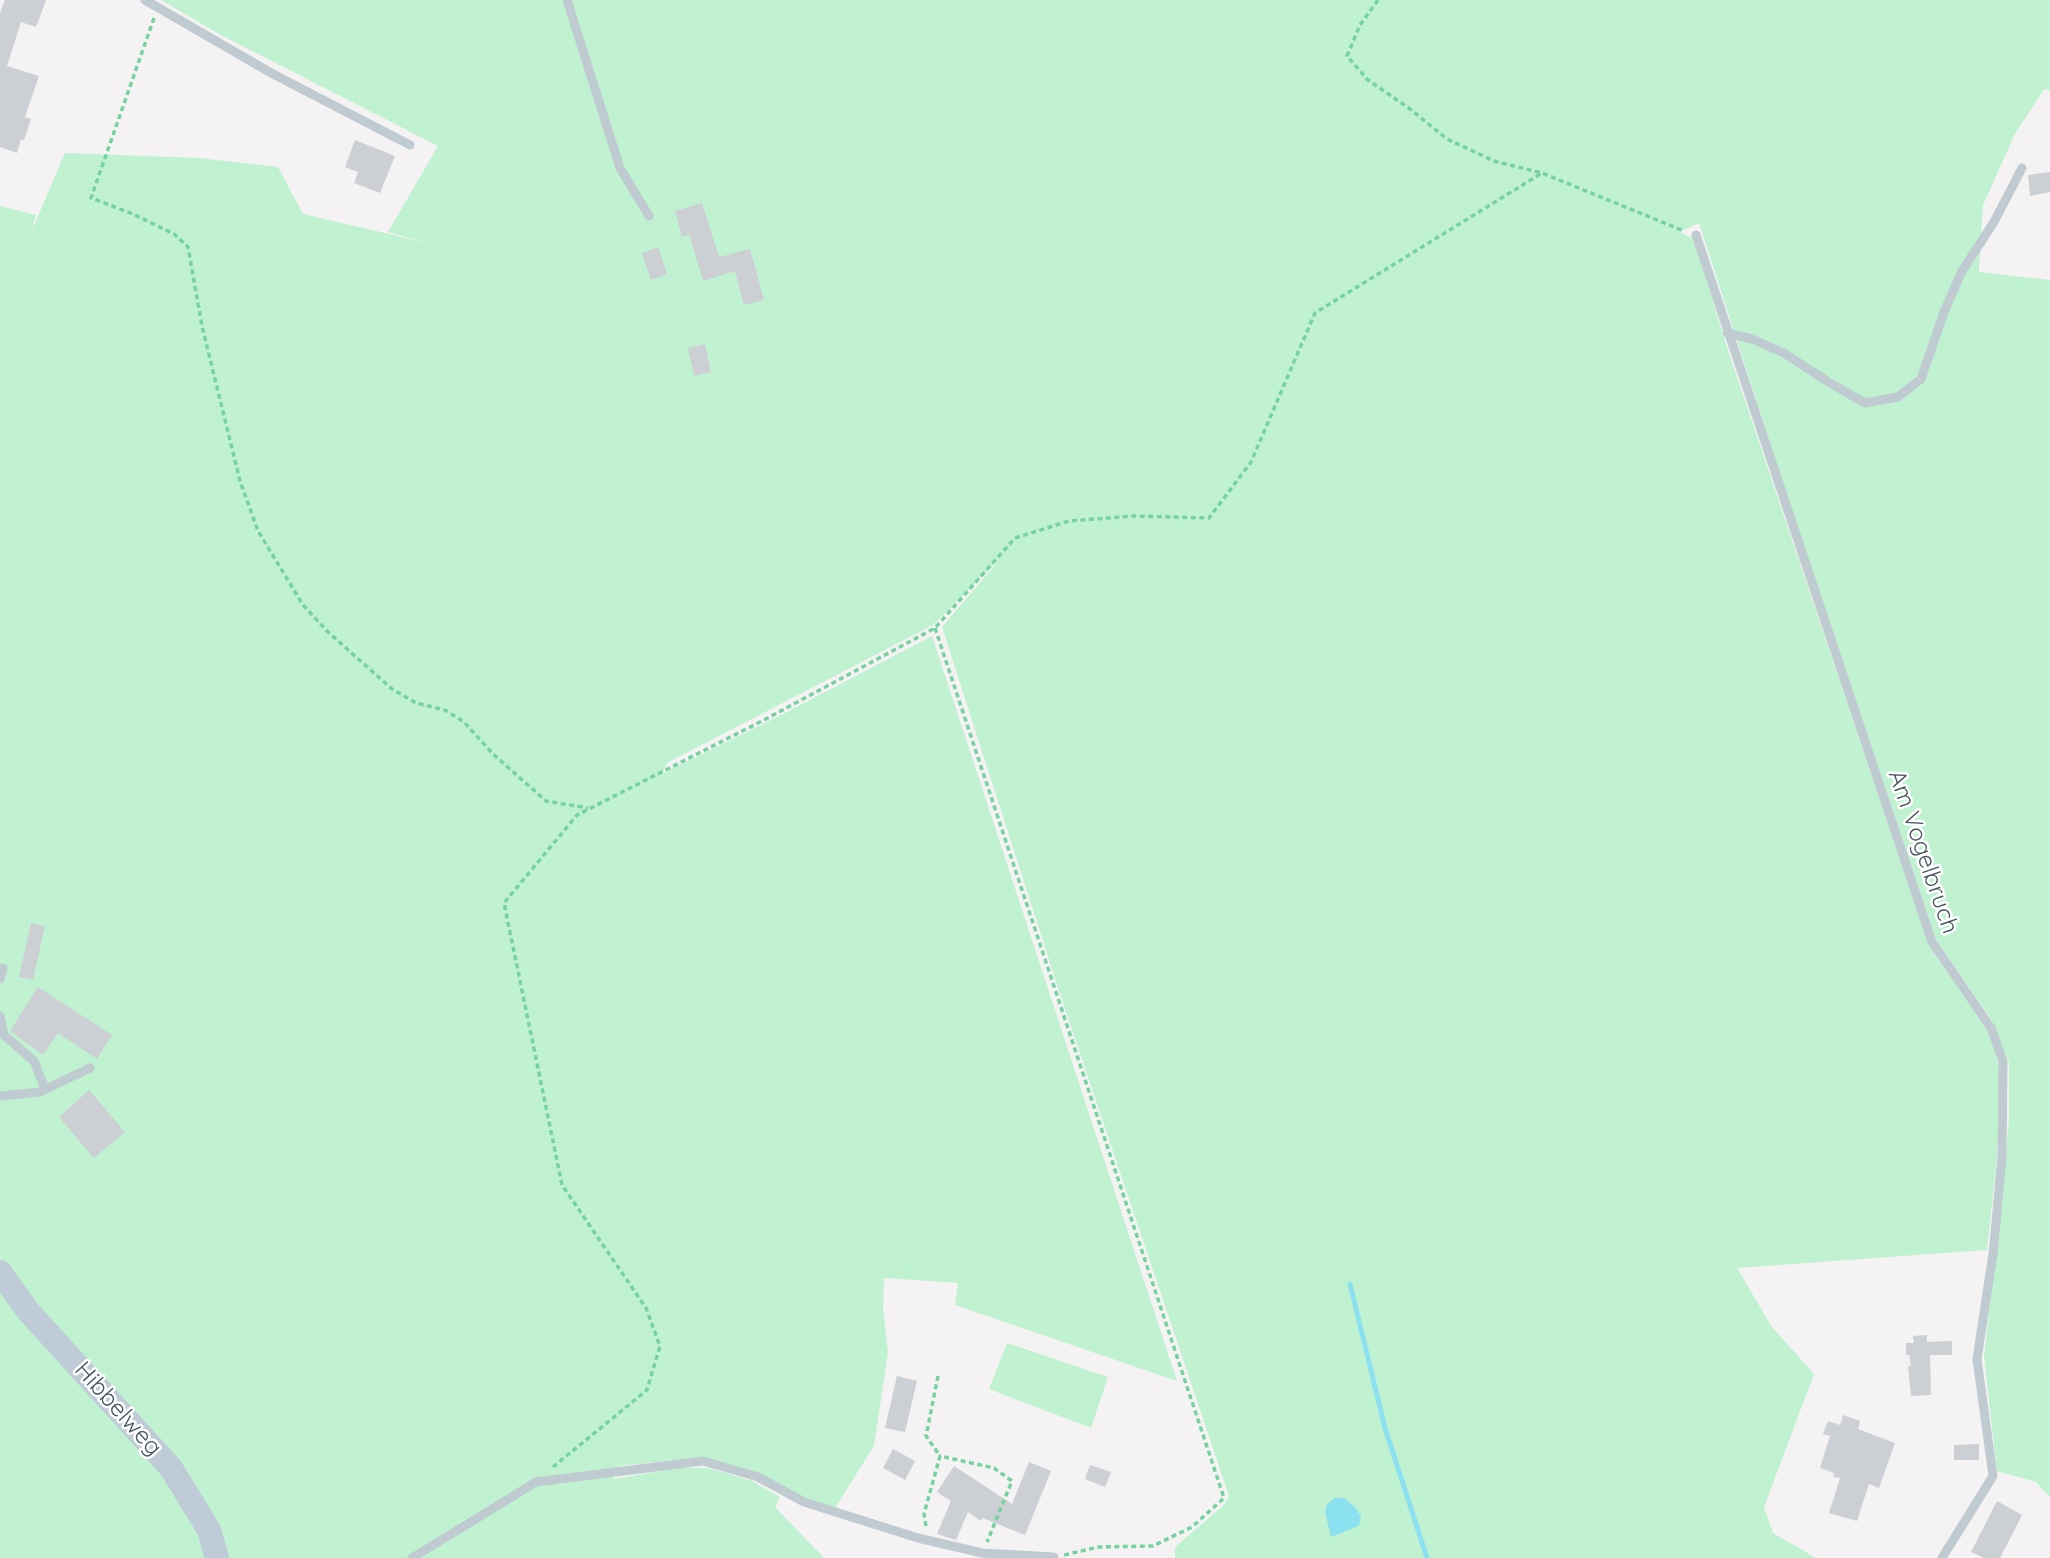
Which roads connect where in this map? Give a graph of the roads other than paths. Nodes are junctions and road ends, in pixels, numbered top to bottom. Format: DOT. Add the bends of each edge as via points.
graph roads {
  1 [pos="145,0"];
  2 [pos="567,0"];
  3 [pos="410,145"];
  4 [pos="2022,168"];
  5 [pos="649,216"];
  6 [pos="1696,235"];
  7 [pos="1727,333"];
  8 [pos="4,968"];
  9 [pos="0,979"];
  10 [pos="0,1016"];
  11 [pos="90,1068"];
  12 [pos="45,1090"];
  13 [pos="0,1096"];
  14 [pos="0,1272"];
  15 [pos="1054,1557"];
  16 [pos="217,1558"];
  17 [pos="412,1558"];
  18 [pos="1942,1558"];
  1 -- 3 [label="lane"];
  2 -- 5 [label="lane" via="620,168"];
  4 -- 7 [label="lane" via="1962,271 1921,379 1898,397 1865,403 1784,353 1752,338"];
  6 -- 7 [label="lane, Am Vogelbruch"];
  7 -- 18 [label="lane, Am Vogelbruch" via="1932,942 1991,1028 2003,1061 2002,1157 1977,1359 1993,1475"];
  8 -- 9 [label="lane"];
  10 -- 12 [label="lane" via="4,1035 34,1061"];
  11 -- 12 [label="lane"];
  12 -- 13 [label="lane"];
  14 -- 16 [label="street, Hibbelweg" via="28,1311 171,1468 209,1530"];
  15 -- 17 [label="lane" via="982,1553 922,1539 804,1502 758,1478 703,1461 536,1482"];
}
